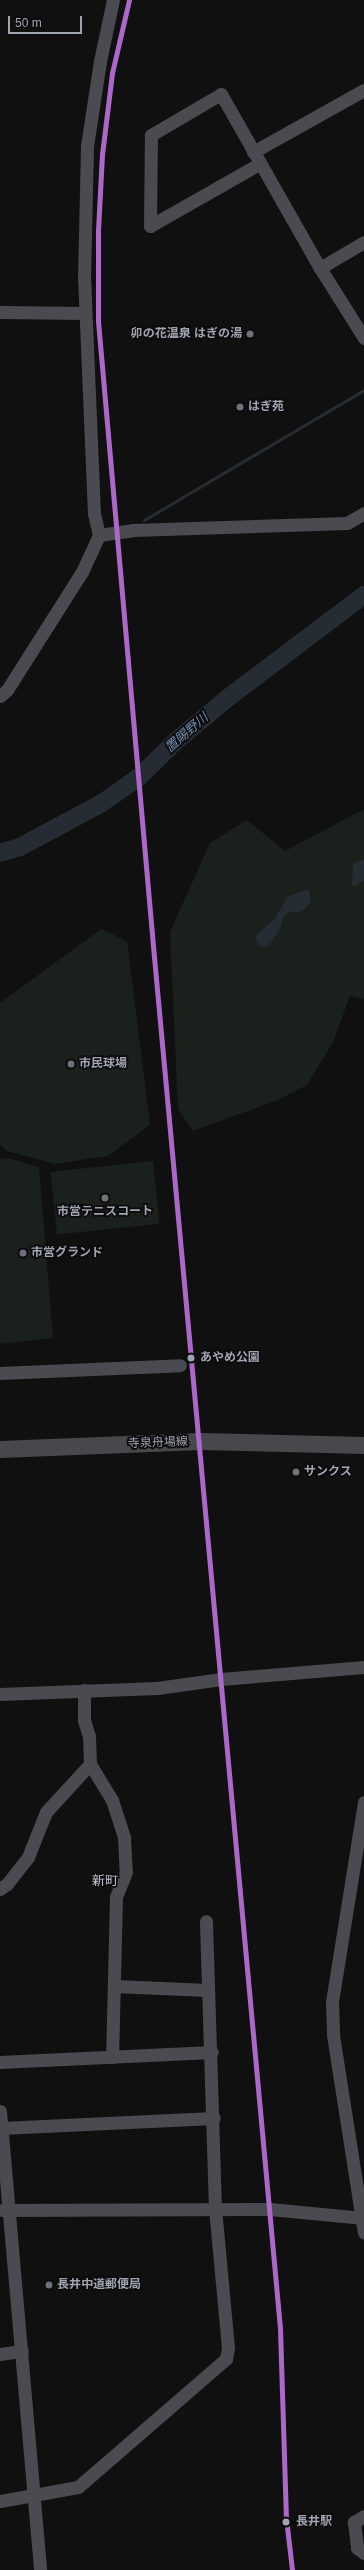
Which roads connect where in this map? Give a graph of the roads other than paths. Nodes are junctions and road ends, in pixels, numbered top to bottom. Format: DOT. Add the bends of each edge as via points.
graph roads {
  1 [pos="113,0"];
  2 [pos="364,90"];
  3 [pos="256,158"];
  4 [pos="364,242"];
  5 [pos="320,268"];
  6 [pos="0,312"];
  7 [pos="85,313"];
  8 [pos="364,338"];
  9 [pos="364,513"];
  10 [pos="99,535"];
  11 [pos="0,696"];
  12 [pos="180,1365"];
  13 [pos="0,1373"];
  14 [pos="364,1445"];
  15 [pos="0,1449"];
  16 [pos="364,1667"];
  17 [pos="84,1690"];
  18 [pos="0,1694"];
  19 [pos="90,1764"];
  20 [pos="364,1802"];
  21 [pos="0,1889"];
  22 [pos="206,1922"];
  23 [pos="114,1986"];
  24 [pos="208,1990"];
  25 [pos="212,2052"];
  26 [pos="112,2057"];
  27 [pos="0,2062"];
  28 [pos="0,2111"];
  29 [pos="214,2118"];
  30 [pos="1,2128"];
  31 [pos="5,2210"];
  32 [pos="215,2210"];
  33 [pos="363,2218"];
  34 [pos="364,2233"];
  35 [pos="22,2351"];
  36 [pos="0,2354"];
  37 [pos="34,2496"];
  38 [pos="0,2501"];
  39 [pos="364,2516"];
  40 [pos="364,2553"];
  41 [pos="40,2570"];
  1 -- 7 [label="street" via="100,61 87,146"];
  2 -- 3 [label="street"];
  3 -- 3 [label="street" via="150,226 151,135 220,94"];
  3 -- 5 [label="street"];
  4 -- 5 [label="street"];
  5 -- 8 [label="street"];
  6 -- 7 [label="street"];
  7 -- 10 [label="street" via="94,506"];
  9 -- 10 [label="street" via="347,522 133,530"];
  10 -- 11 [label="street" via="82,572 7,690"];
  12 -- 13 [label="street"];
  14 -- 15 [label="main road, 寺泉舟場線" via="200,1441"];
  16 -- 17 [label="street" via="221,1679 157,1688"];
  17 -- 18 [label="street"];
  17 -- 19 [label="street" via="84,1720 89,1736"];
  19 -- 21 [label="street" via="46,1812 28,1857"];
  19 -- 23 [label="street" via="112,1800 124,1838 126,1872 116,1897"];
  20 -- 33 [label="street" via="332,2002 334,2035"];
  22 -- 24 [label="street"];
  23 -- 24 [label="street"];
  23 -- 26 [label="street"];
  24 -- 25 [label="street"];
  25 -- 26 [label="street"];
  25 -- 29 [label="street"];
  26 -- 27 [label="street"];
  28 -- 30 [label="street"];
  29 -- 30 [label="street"];
  29 -- 32 [label="street"];
  30 -- 31 [label="street"];
  31 -- 32 [label="street"];
  31 -- 35 [label="street"];
  32 -- 33 [label="street" via="270,2209"];
  32 -- 37 [label="street" via="228,2348 226,2359 78,2487"];
  33 -- 34 [label="street"];
  35 -- 36 [label="street"];
  35 -- 37 [label="street"];
  37 -- 38 [label="street"];
  37 -- 41 [label="street"];
  39 -- 40 [label="street" via="354,2522 357,2548"];
}
